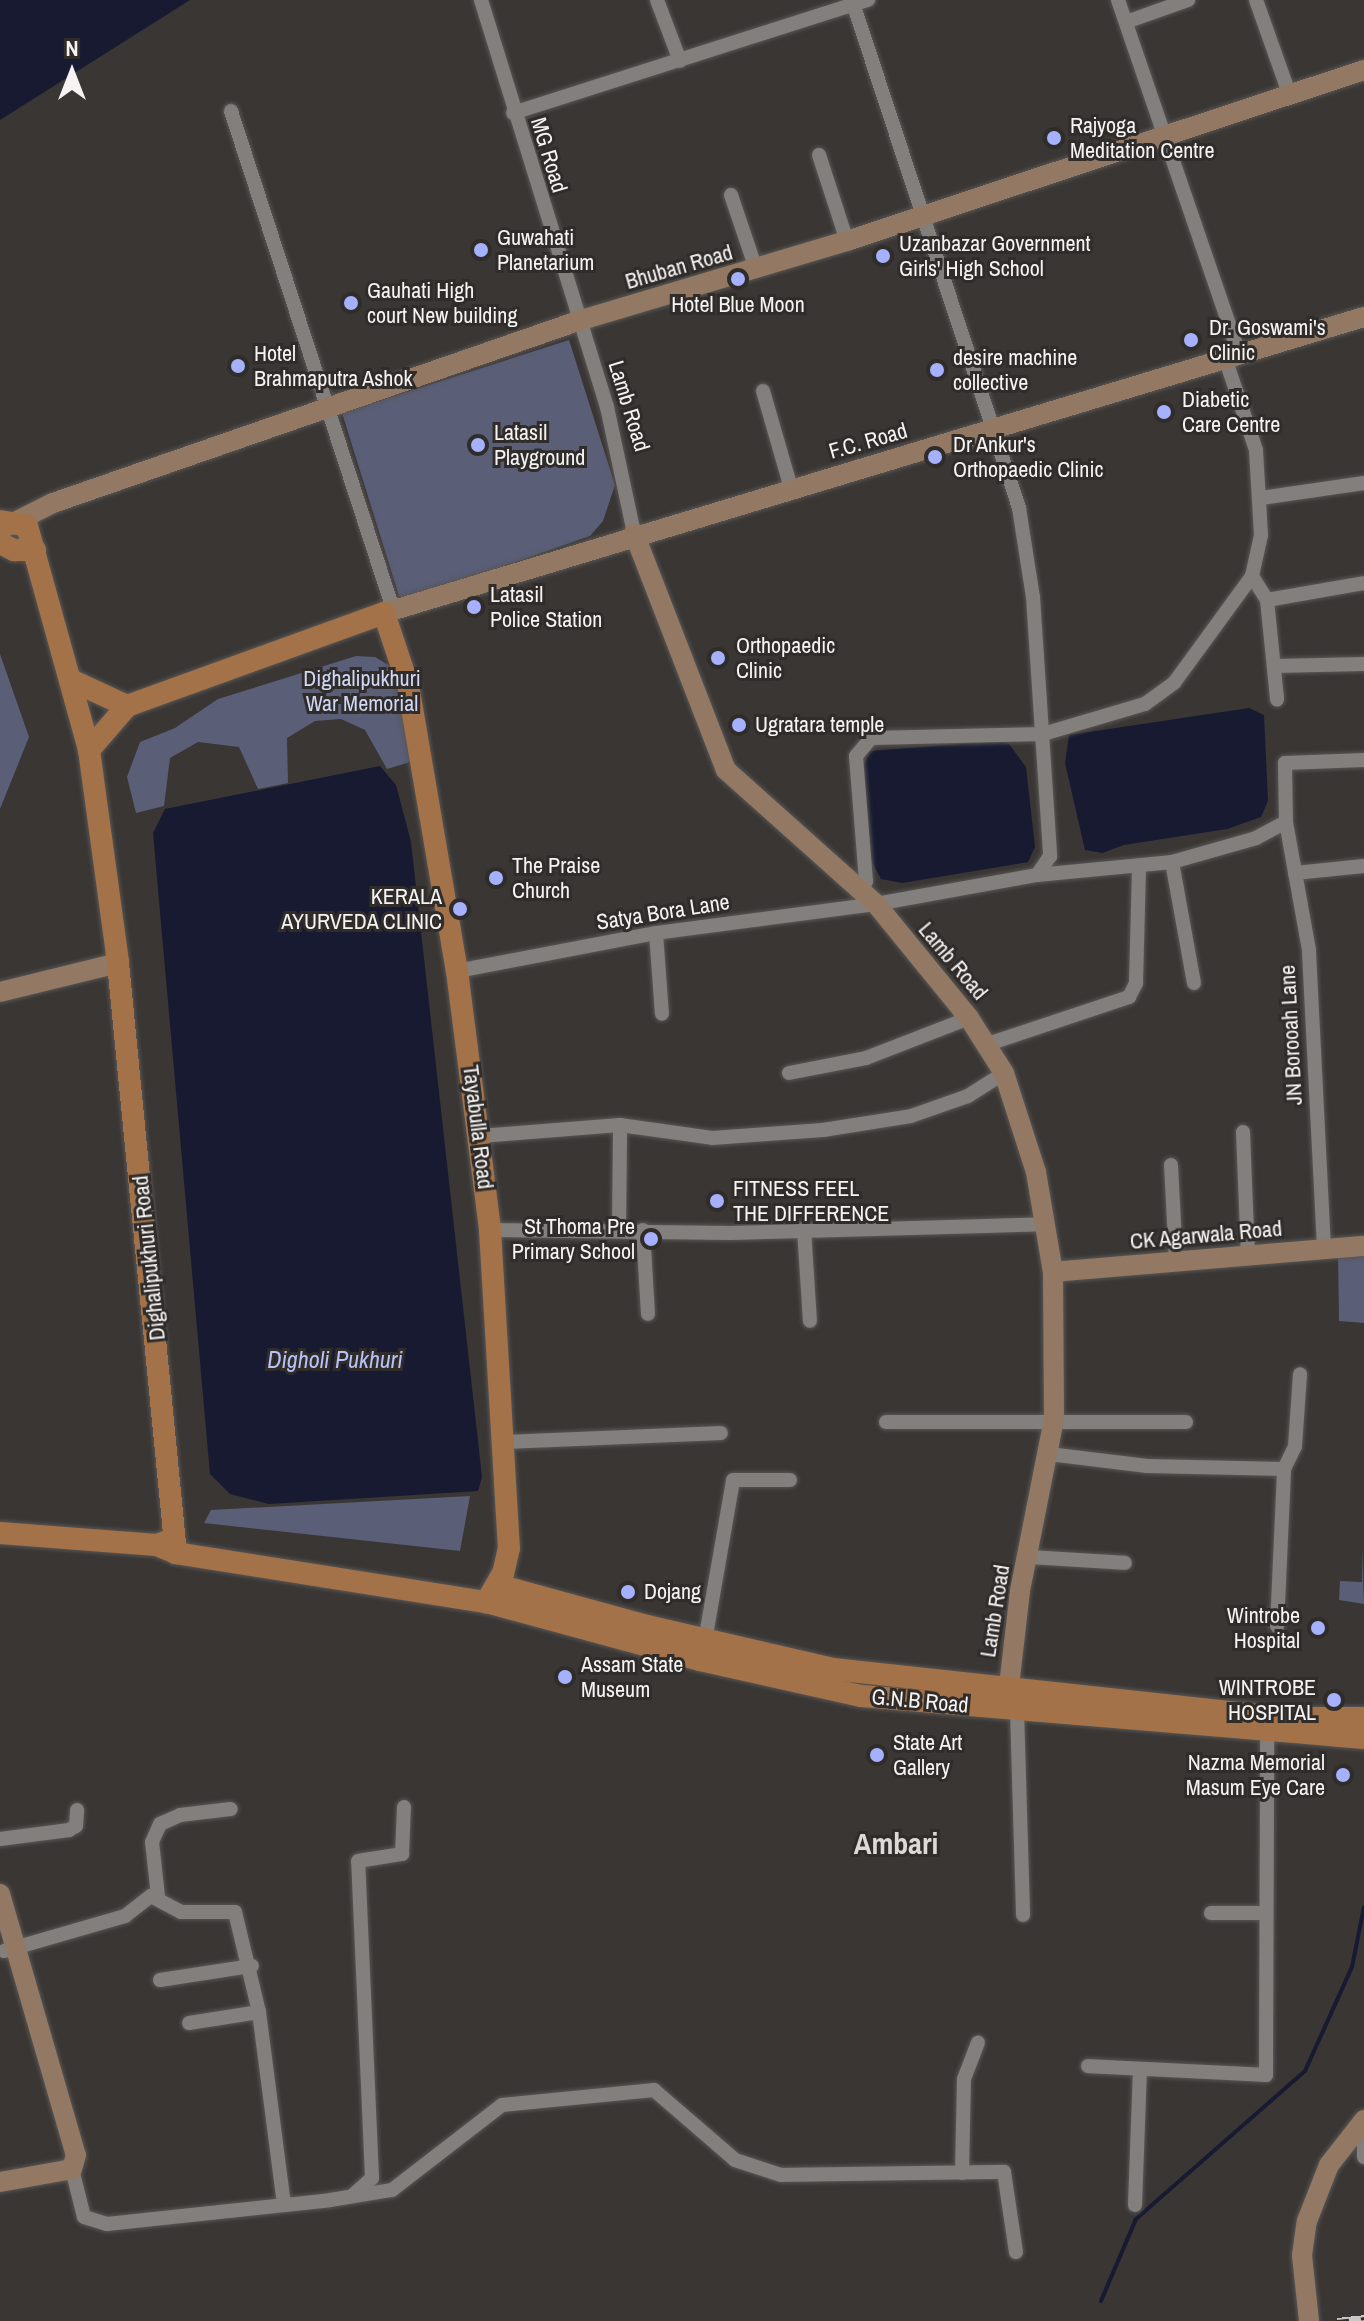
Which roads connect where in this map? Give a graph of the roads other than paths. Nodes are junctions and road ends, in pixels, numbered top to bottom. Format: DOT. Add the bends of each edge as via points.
graph roads {
  1 [pos="481,0"];
  2 [pos="657,0"];
  3 [pos="1118,0"];
  4 [pos="1188,0"];
  5 [pos="1256,0"];
  6 [pos="858,2"];
  7 [pos="1126,22"];
  8 [pos="680,61"];
  9 [pos="1364,70"];
  10 [pos="1289,93"];
  11 [pos="231,111"];
  12 [pos="513,113"];
  13 [pos="1167,135"];
  14 [pos="819,155"];
  15 [pos="731,195"];
  16 [pos="925,214"];
  17 [pos="847,241"];
  18 [pos="756,269"];
  19 [pos="1364,317"];
  20 [pos="578,321"];
  21 [pos="1232,355"];
  22 [pos="763,391"];
  23 [pos="326,408"];
  24 [pos="991,432"];
  25 [pos="1364,483"];
  26 [pos="791,488"];
  27 [pos="1261,498"];
  28 [pos="3,523"];
  29 [pos="634,533"];
  30 [pos="0,543"];
  31 [pos="35,550"];
  32 [pos="1252,576"];
  33 [pos="1364,583"];
  34 [pos="1267,600"];
  35 [pos="389,611"];
  36 [pos="1364,664"];
  37 [pos="1274,666"];
  38 [pos="73,681"];
  39 [pos="1277,699"];
  40 [pos="127,706"];
  41 [pos="1043,734"];
  42 [pos="89,750"];
  43 [pos="1364,760"];
  44 [pos="1286,822"];
  45 [pos="1050,856"];
  46 [pos="1172,862"];
  47 [pos="1139,866"];
  48 [pos="1364,866"];
  49 [pos="1069,871"];
  50 [pos="1295,873"];
  51 [pos="1037,875"];
  52 [pos="869,898"];
  53 [pos="656,933"];
  54 [pos="118,963"];
  55 [pos="457,971"];
  56 [pos="1194,983"];
  57 [pos="0,992"];
  58 [pos="662,1014"];
  59 [pos="969,1018"];
  60 [pos="988,1044"];
  61 [pos="789,1073"];
  62 [pos="1004,1073"];
  63 [pos="620,1125"];
  64 [pos="1243,1132"];
  65 [pos="480,1136"];
  66 [pos="1171,1165"];
  67 [pos="1044,1224"];
  68 [pos="619,1229"];
  69 [pos="804,1229"];
  70 [pos="490,1230"];
  71 [pos="643,1230"];
  72 [pos="1364,1246"];
  73 [pos="1324,1248"];
  74 [pos="1248,1256"];
  75 [pos="1176,1262"];
  76 [pos="1053,1272"];
  77 [pos="648,1314"];
  78 [pos="810,1321"];
  79 [pos="1300,1374"];
  80 [pos="1054,1419"];
  81 [pos="886,1422"];
  82 [pos="1186,1422"];
  83 [pos="721,1433"];
  84 [pos="506,1442"];
  85 [pos="1049,1454"];
  86 [pos="1284,1469"];
  87 [pos="790,1480"];
  88 [pos="0,1533"];
  89 [pos="170,1545"];
  90 [pos="1028,1557"];
  91 [pos="1125,1563"];
  92 [pos="492,1593"];
  93 [pos="1277,1626"];
  94 [pos="705,1641"];
  95 [pos="1008,1687"];
  96 [pos="1012,1710"];
  97 [pos="1364,1718"];
  98 [pos="1267,1732"];
  99 [pos="1364,1738"];
  100 [pos="404,1807"];
  101 [pos="231,1809"];
  102 [pos="77,1810"];
  103 [pos="0,1839"];
  104 [pos="0,1894"];
  105 [pos="158,1896"];
  106 [pos="1211,1913"];
  107 [pos="1265,1913"];
  108 [pos="1023,1915"];
  109 [pos="7,1945"];
  110 [pos="252,1966"];
  111 [pos="160,1980"];
  112 [pos="259,2012"];
  113 [pos="189,2023"];
  114 [pos="978,2043"];
  115 [pos="1088,2066"];
  116 [pos="1140,2069"];
  117 [pos="1364,2120"];
  118 [pos="1364,2138"];
  119 [pos="1364,2157"];
  120 [pos="72,2169"];
  121 [pos="962,2173"];
  122 [pos="0,2182"];
  123 [pos="352,2196"];
  124 [pos="284,2204"];
  125 [pos="1135,2205"];
  126 [pos="1016,2252"];
  127 [pos="1309,2321"];
  1 -- 12 [label="street, MG Road"];
  2 -- 8 [label="street"];
  3 -- 7 [label="street"];
  4 -- 7 [label="street"];
  5 -- 10 [label="street"];
  6 -- 8 [label="street"];
  6 -- 16 [label="street"];
  7 -- 13 [label="street"];
  8 -- 12 [label="street"];
  9 -- 10 [label="street, Bhuban Road"];
  10 -- 13 [label="street, Bhuban Road"];
  11 -- 23 [label="street"];
  12 -- 20 [label="street, MG Road"];
  13 -- 16 [label="street, Bhuban Road"];
  13 -- 21 [label="street"];
  14 -- 17 [label="street"];
  15 -- 18 [label="street"];
  16 -- 17 [label="street, Bhuban Road"];
  16 -- 24 [label="street"];
  17 -- 18 [label="street, Bhuban Road"];
  18 -- 20 [label="street, Bhuban Road"];
  19 -- 21 [label="street, F.C. Road"];
  20 -- 23 [label="street, Bhuban Road"];
  20 -- 29 [label="street, Lamb Road" via="607,407"];
  21 -- 24 [label="street, F.C. Road"];
  21 -- 27 [label="street" via="1256,450"];
  22 -- 26 [label="street"];
  23 -- 28 [label="street, Bhuban Road"];
  23 -- 35 [label="street"];
  24 -- 26 [label="street, F.C. Road"];
  24 -- 41 [label="street" via="1019,508 1032,588"];
  25 -- 27 [label="street"];
  26 -- 29 [label="street, F.C. Road"];
  27 -- 32 [label="street" via="1261,535"];
  28 -- 31 [label="main road" via="27,526"];
  29 -- 35 [label="street, F.C. Road"];
  29 -- 52 [label="street, Lamb Road" via="726,770"];
  30 -- 31 [label="main road" via="14,550"];
  31 -- 38 [label="main road, Dighalipukhuri Road"];
  32 -- 34 [label="street"];
  32 -- 41 [label="street" via="1162,695"];
  33 -- 34 [label="street"];
  34 -- 37 [label="street"];
  35 -- 40 [label="main road"];
  35 -- 55 [label="main road, Tayabulla Road" via="408,685"];
  36 -- 37 [label="street"];
  37 -- 39 [label="street"];
  38 -- 40 [label="main road"];
  38 -- 42 [label="main road, Dighalipukhuri Road"];
  40 -- 42 [label="main road"];
  41 -- 45 [label="street"];
  41 -- 52 [label="street" via="871,738 856,756"];
  42 -- 54 [label="main road, Dighalipukhuri Road"];
  43 -- 44 [label="street, JN Borooah Lane" via="1285,763"];
  44 -- 46 [label="street, Satya Bora Lane" via="1256,838"];
  44 -- 50 [label="street, JN Borooah Lane"];
  45 -- 49 [label="street"];
  45 -- 51 [label="street"];
  46 -- 47 [label="street, Satya Bora Lane"];
  46 -- 56 [label="street"];
  47 -- 49 [label="street, Satya Bora Lane"];
  47 -- 60 [label="street" via="1136,983 1129,997"];
  48 -- 50 [label="street"];
  49 -- 51 [label="street, Satya Bora Lane"];
  50 -- 73 [label="street, JN Borooah Lane" via="1309,950"];
  51 -- 52 [label="street, Satya Bora Lane"];
  52 -- 53 [label="street, Satya Bora Lane"];
  52 -- 59 [label="street, Lamb Road"];
  53 -- 55 [label="street, Satya Bora Lane"];
  53 -- 58 [label="street"];
  54 -- 57 [label="street"];
  54 -- 89 [label="main road, Dighalipukhuri Road"];
  55 -- 65 [label="main road, Tayabulla Road"];
  59 -- 60 [label="street, Lamb Road"];
  59 -- 61 [label="street" via="866,1058"];
  60 -- 62 [label="street, Lamb Road"];
  62 -- 63 [label="street" via="968,1096 911,1116 823,1130 712,1138"];
  62 -- 67 [label="street, Lamb Road" via="1036,1172"];
  63 -- 65 [label="street"];
  63 -- 68 [label="street"];
  64 -- 74 [label="street"];
  65 -- 70 [label="main road, Tayabulla Road"];
  66 -- 75 [label="street"];
  67 -- 69 [label="street"];
  67 -- 76 [label="street, Lamb Road"];
  68 -- 70 [label="street"];
  68 -- 71 [label="street"];
  69 -- 71 [label="street"];
  69 -- 78 [label="street"];
  70 -- 84 [label="main road, Tayabulla Road"];
  71 -- 77 [label="street"];
  72 -- 73 [label="street, CK Agarwala Road"];
  73 -- 74 [label="street, CK Agarwala Road"];
  74 -- 75 [label="street, CK Agarwala Road"];
  75 -- 76 [label="street, CK Agarwala Road"];
  76 -- 80 [label="street, Lamb Road"];
  79 -- 86 [label="street" via="1295,1446"];
  80 -- 81 [label="street"];
  80 -- 82 [label="street"];
  80 -- 85 [label="street, Lamb Road"];
  83 -- 84 [label="street"];
  84 -- 92 [label="main road, Tayabulla Road" via="509,1548"];
  85 -- 86 [label="street" via="1147,1466"];
  85 -- 90 [label="street, Lamb Road"];
  86 -- 93 [label="street"];
  87 -- 94 [label="street" via="733,1480"];
  88 -- 89 [label="main road"];
  89 -- 92 [label="main road"];
  90 -- 91 [label="street"];
  90 -- 95 [label="street, Lamb Road"];
  92 -- 94 [label="main road, G.N.B Road"];
  92 -- 96 [label="main road, G.N.B Road" via="700,1660 861,1696"];
  94 -- 95 [label="main road, G.N.B Road" via="833,1669"];
  95 -- 96 [label="street, Lamb Road"];
  95 -- 97 [label="main road, G.N.B Road" via="1284,1718"];
  96 -- 98 [label="main road, G.N.B Road"];
  96 -- 108 [label="street"];
  98 -- 99 [label="main road, G.N.B Road"];
  98 -- 107 [label="street"];
  100 -- 123 [label="street" via="402,1854 358,1861 372,2178"];
  101 -- 105 [label="street" via="180,1815 160,1824 152,1842"];
  102 -- 103 [label="street" via="76,1826 69,1830"];
  104 -- 109 [label="street"];
  105 -- 109 [label="street" via="146,1896 125,1916"];
  105 -- 110 [label="street" via="181,1912 235,1912"];
  106 -- 107 [label="street"];
  107 -- 116 [label="street" via="1266,2075"];
  109 -- 120 [label="street" via="63,2158"];
  110 -- 111 [label="street"];
  110 -- 112 [label="street"];
  112 -- 113 [label="street"];
  112 -- 124 [label="street"];
  114 -- 121 [label="street" via="964,2079"];
  115 -- 116 [label="street"];
  116 -- 125 [label="street"];
  117 -- 127 [label="street" via="1329,2165 1307,2221 1302,2255"];
  118 -- 119 [label="street"];
  120 -- 122 [label="street"];
  120 -- 124 [label="street" via="79,2208 94,2222 118,2224"];
  121 -- 123 [label="street" via="781,2175 735,2160 654,2090 502,2105 392,2190"];
  121 -- 126 [label="street" via="1004,2172"];
  123 -- 124 [label="street"];
}
